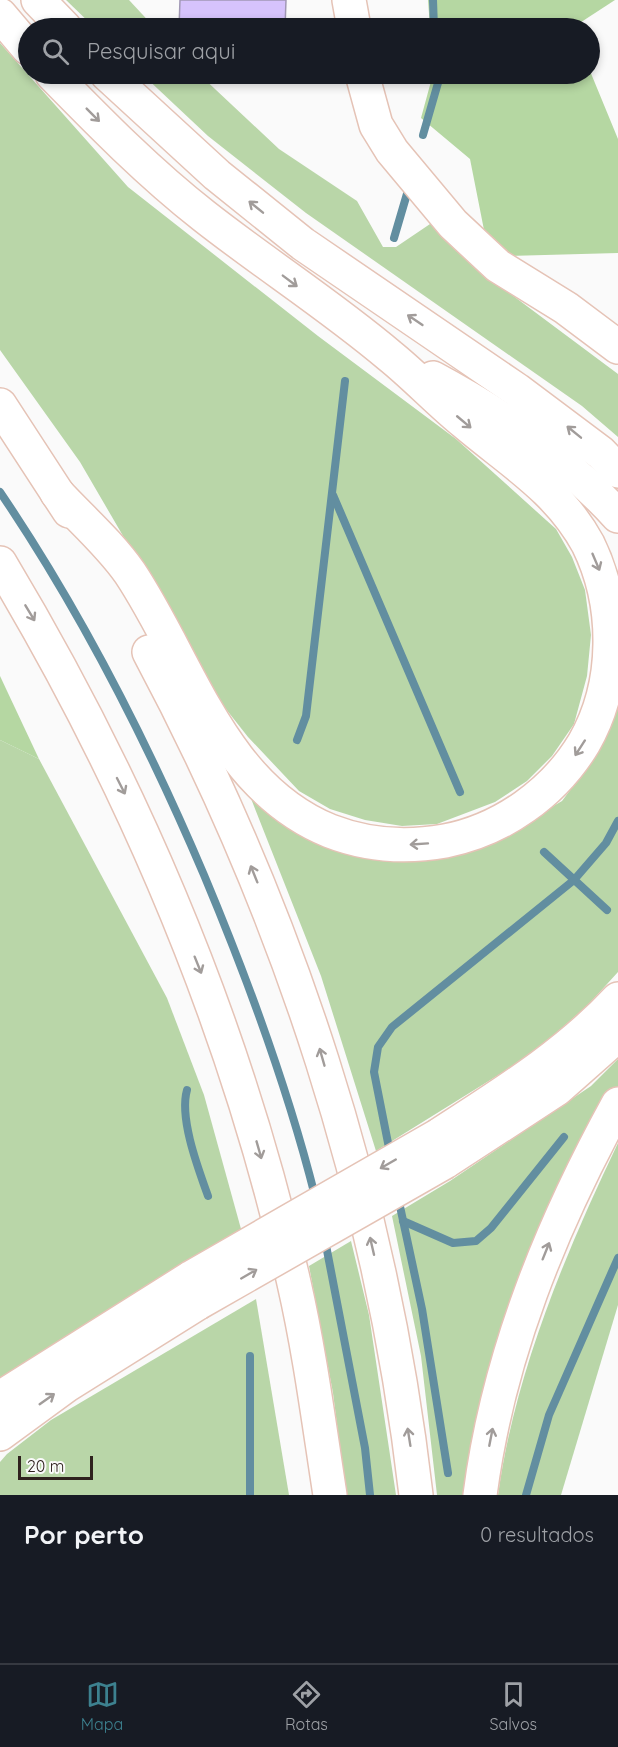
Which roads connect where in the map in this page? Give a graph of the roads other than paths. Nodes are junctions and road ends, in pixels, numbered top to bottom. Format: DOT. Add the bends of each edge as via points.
graph roads {
  1 [pos="39,0"];
  2 [pos="349,0"];
  3 [pos="0,15"];
  4 [pos="56,18"];
  5 [pos="352,18"];
  6 [pos="18,36"];
  7 [pos="62,84"];
  8 [pos="118,84"];
  9 [pos="365,84"];
  10 [pos="618,347"];
  11 [pos="389,355"];
  12 [pos="0,405"];
  13 [pos="618,471"];
  14 [pos="57,493"];
  15 [pos="618,516"];
  16 [pos="0,563"];
  17 [pos="618,999"];
  18 [pos="618,1035"];
  19 [pos="618,1104"];
  20 [pos="442,1149"];
  21 [pos="195,1290"];
  22 [pos="313,1384"];
  23 [pos="0,1398"];
  24 [pos="0,1434"];
  25 [pos="308,1495"];
  26 [pos="330,1495"];
  27 [pos="416,1495"];
  28 [pos="480,1495"];
  1 -- 4 [label="main road"];
  2 -- 5 [label="main road"];
  3 -- 6 [label="main road"];
  7 -- 11 [label="main road, one-way" via="199,212"];
  13 -- 8 [label="main road, one-way" via="601,453 517,390 303,244 194,155"];
  9 -- 10 [label="main road" via="376,124 392,151 453,224 498,266 566,308"];
  11 -- 14 [label="main road, one-way" via="465,423 523,466 562,505 598,565 610,608 610,676 600,709 581,747 566,769 536,798 476,832 435,843 376,843 317,825 281,802 246,769 219,731 129,571"];
  11 -- 15 [label="main road" via="483,405 525,434 568,467"];
  12 -- 14 [label="main road"];
  27 -- 14 [label="main road, one-way" via="394,1345 374,1253 320,1049 290,963 205,763 112,584"];
  16 -- 22 [label="main road, one-way" via="84,710 134,810 202,972 275,1203"];
  17 -- 20 [label="main road" via="578,1039"];
  18 -- 20 [label="main road" via="557,1089"];
  28 -- 19 [label="main road, one-way" via="495,1416 526,1303 571,1194"];
  20 -- 21 [label="main road, bridge"];
  21 -- 23 [label="main road"];
  24 -- 21 [label="main road, one-way"];
  22 -- 25 [label="main road"];
  22 -- 26 [label="main road"];
}
